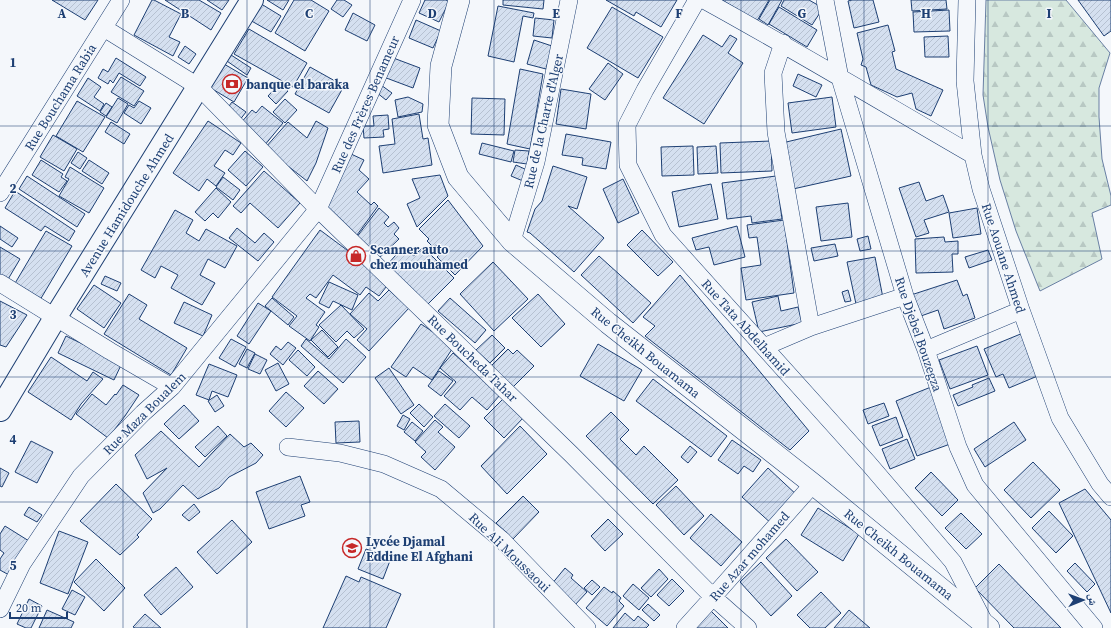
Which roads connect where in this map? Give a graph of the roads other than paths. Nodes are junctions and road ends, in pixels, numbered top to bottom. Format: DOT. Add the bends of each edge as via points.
graph roads {
  1 [pos="121,0"];
  2 [pos="252,0"];
  3 [pos="412,0"];
  4 [pos="459,0"];
  5 [pos="569,0"];
  6 [pos="697,0"];
  7 [pos="704,0"];
  8 [pos="825,0"];
  9 [pos="967,0"];
  10 [pos="104,28"];
  11 [pos="783,43"];
  12 [pos="840,78"];
  13 [pos="199,87"];
  14 [pos="972,155"];
  15 [pos="0,193"];
  16 [pos="318,209"];
  17 [pos="512,241"];
  18 [pos="0,283"];
  19 [pos="905,296"];
  20 [pos="1021,310"];
  21 [pos="55,318"];
  22 [pos="811,327"];
  23 [pos="764,347"];
  24 [pos="926,350"];
  25 [pos="172,387"];
  26 [pos="0,410"];
  27 [pos="288,446"];
  28 [pos="813,484"];
  29 [pos="1111,497"];
  30 [pos="713,597"];
  31 [pos="0,609"];
  32 [pos="988,627"];
  33 [pos="587,628"];
  34 [pos="685,628"];
  35 [pos="748,628"];
  36 [pos="1094,628"];
  1 -- 10 [label="street, Rue Bouchama Rabia"];
  2 -- 13 [label="main road, Avenue Hamidouche Ahmed"];
  3 -- 16 [label="street, Rue des Frères Benameur"];
  4 -- 17 [label="street, Rue Cheikh Bouamama" via="441,66 438,125 458,177"];
  5 -- 17 [label="street, Rue de la Charte d'Alger" via="536,162"];
  6 -- 23 [label="street, Rue Tata Abdelhamid" via="627,124 628,165 663,235"];
  7 -- 11 [label="street"];
  8 -- 12 [label="street, Rue Djebel Bouzegza"];
  9 -- 14 [label="street, Rue Aouane Ahmed" via="965,81"];
  10 -- 13 [label="street, Rue Boucheda Tahar"];
  10 -- 15 [label="street, Rue Bouchama Rabia"];
  11 -- 12 [label="street"];
  11 -- 22 [label="street" via="774,73 776,132"];
  12 -- 14 [label="street"];
  12 -- 19 [label="street, Rue Djebel Bouzegza"];
  13 -- 16 [label="street, Rue Boucheda Tahar"];
  13 -- 21 [label="main road, Avenue Hamidouche Ahmed"];
  14 -- 20 [label="street, Rue Aouane Ahmed"];
  16 -- 25 [label="street, Rue Maza Boualem"];
  16 -- 30 [label="street, Rue Boucheda Tahar" via="572,454"];
  17 -- 28 [label="street, Rue Cheikh Bouamama" via="608,323"];
  18 -- 21 [label="street"];
  19 -- 22 [label="street"];
  19 -- 24 [label="street, Rue Djebel Bouzegza"];
  20 -- 24 [label="street"];
  20 -- 29 [label="street, Rue Aouane Ahmed" via="1060,418 1100,484"];
  21 -- 25 [label="street"];
  21 -- 26 [label="main road, Avenue Hamidouche Ahmed"];
  22 -- 23 [label="street"];
  23 -- 32 [label="street, Rue Tata Abdelhamid" via="953,562"];
  24 -- 36 [label="street, Rue Djebel Bouzegza" via="958,447 975,486"];
  25 -- 31 [label="street, Rue Maza Boualem" via="81,476 22,564"];
  27 -- 33 [label="street, Rue Ali Moussaoui" via="340,453 384,464 441,489 502,540"];
  28 -- 30 [label="street, Rue Azar mohamed"];
  28 -- 32 [label="street, Rue Cheikh Bouamama"];
  30 -- 34 [label="street, Rue Azar mohamed"];
  30 -- 35 [label="street, Rue Boucheda Tahar"];
}
